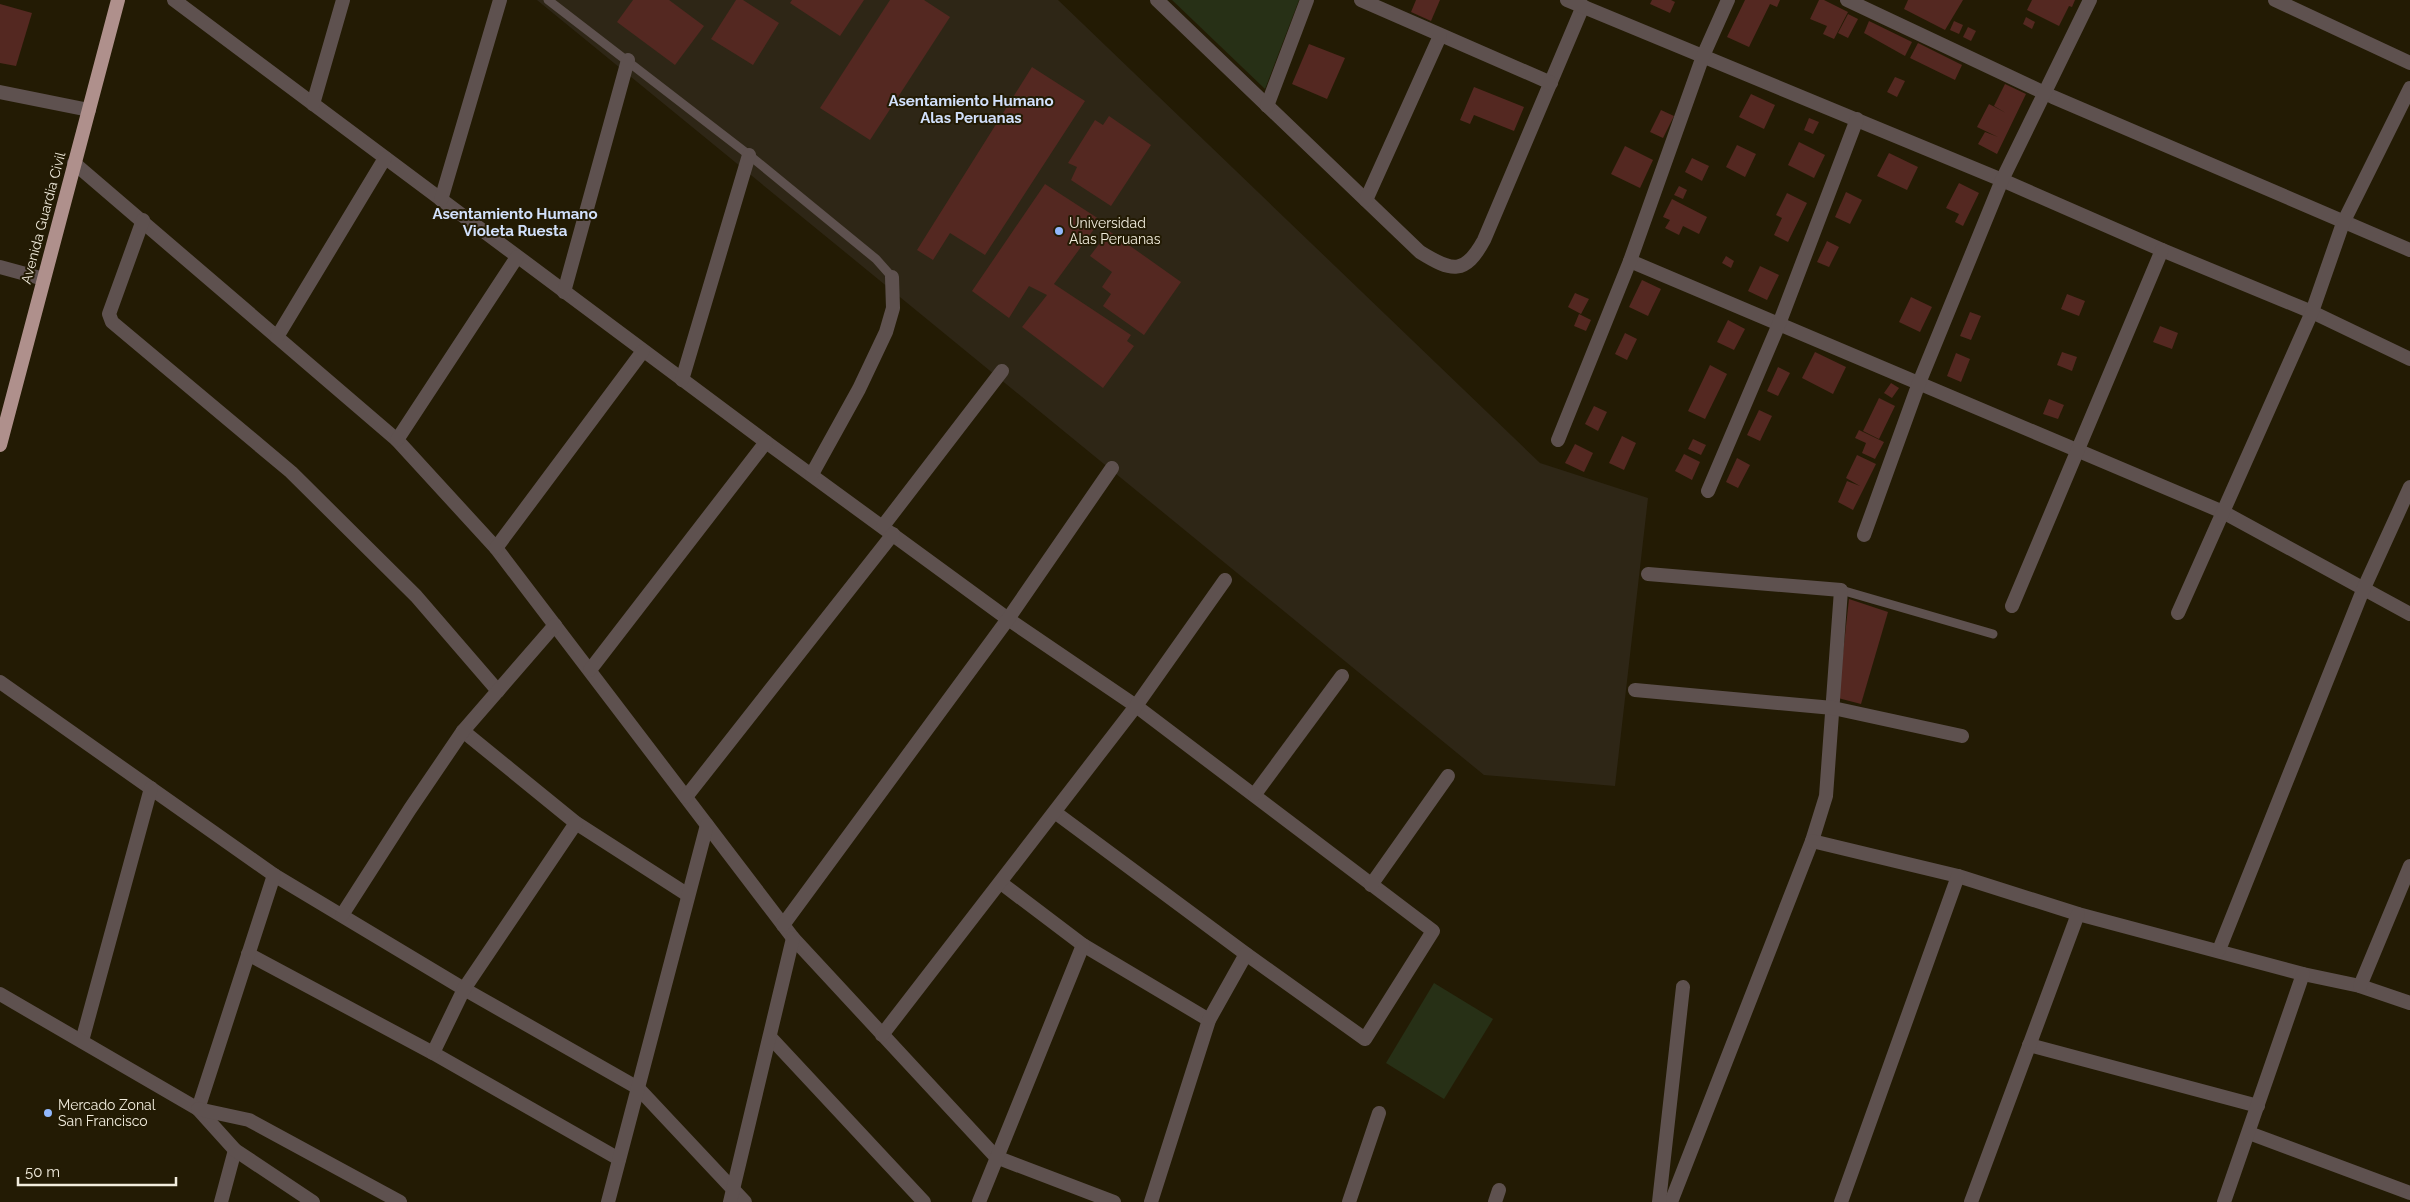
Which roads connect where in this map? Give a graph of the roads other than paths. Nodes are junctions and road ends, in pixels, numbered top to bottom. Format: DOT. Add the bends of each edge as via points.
graph roads {
  1 [pos="118,0"];
  2 [pos="174,0"];
  3 [pos="343,0"];
  4 [pos="500,0"];
  5 [pos="548,0"];
  6 [pos="1157,0"];
  7 [pos="1307,0"];
  8 [pos="1361,0"];
  9 [pos="1567,0"];
  10 [pos="1728,0"];
  11 [pos="1847,0"];
  12 [pos="2090,0"];
  13 [pos="2274,0"];
  14 [pos="1583,6"];
  15 [pos="1440,36"];
  16 [pos="1703,56"];
  17 [pos="628,60"];
  18 [pos="2410,63"];
  19 [pos="1551,83"];
  20 [pos="2410,88"];
  21 [pos="0,92"];
  22 [pos="2045,94"];
  23 [pos="313,104"];
  24 [pos="1267,106"];
  25 [pos="89,110"];
  26 [pos="1857,119"];
  27 [pos="749,155"];
  28 [pos="385,158"];
  29 [pos="74,163"];
  30 [pos="2002,180"];
  31 [pos="441,200"];
  32 [pos="1366,200"];
  33 [pos="143,220"];
  34 [pos="2343,223"];
  35 [pos="2162,250"];
  36 [pos="2410,250"];
  37 [pos="517,257"];
  38 [pos="1630,261"];
  39 [pos="0,267"];
  40 [pos="892,277"];
  41 [pos="44,279"];
  42 [pos="564,292"];
  43 [pos="2312,312"];
  44 [pos="1779,324"];
  45 [pos="277,337"];
  46 [pos="643,351"];
  47 [pos="2410,359"];
  48 [pos="1002,371"];
  49 [pos="682,380"];
  50 [pos="1919,383"];
  51 [pos="396,440"];
  52 [pos="1558,440"];
  53 [pos="766,442"];
  54 [pos="0,445"];
  55 [pos="2078,450"];
  56 [pos="1112,468"];
  57 [pos="812,474"];
  58 [pos="2410,487"];
  59 [pos="1708,491"];
  60 [pos="2223,512"];
  61 [pos="888,530"];
  62 [pos="1864,535"];
  63 [pos="496,548"];
  64 [pos="1648,574"];
  65 [pos="1224,580"];
  66 [pos="1842,590"];
  67 [pos="2363,590"];
  68 [pos="2012,606"];
  69 [pos="2178,613"];
  70 [pos="2410,614"];
  71 [pos="1008,619"];
  72 [pos="555,625"];
  73 [pos="1993,634"];
  74 [pos="590,670"];
  75 [pos="1342,676"];
  76 [pos="0,682"];
  77 [pos="1635,690"];
  78 [pos="498,691"];
  79 [pos="1136,706"];
  80 [pos="1833,708"];
  81 [pos="463,732"];
  82 [pos="1962,736"];
  83 [pos="1448,776"];
  84 [pos="151,788"];
  85 [pos="1255,794"];
  86 [pos="686,797"];
  87 [pos="1056,813"];
  88 [pos="576,823"];
  89 [pos="707,825"];
  90 [pos="1812,840"];
  91 [pos="274,875"];
  92 [pos="2408,875"];
  93 [pos="1958,876"];
  94 [pos="1001,883"];
  95 [pos="1371,885"];
  96 [pos="688,895"];
  97 [pos="2078,914"];
  98 [pos="342,915"];
  99 [pos="783,925"];
  100 [pos="793,938"];
  101 [pos="1083,945"];
  102 [pos="2219,950"];
  103 [pos="248,954"];
  104 [pos="1246,954"];
  105 [pos="2303,974"];
  106 [pos="2360,986"];
  107 [pos="1683,987"];
  108 [pos="464,989"];
  109 [pos="0,994"];
  110 [pos="2410,1003"];
  111 [pos="1209,1020"];
  112 [pos="882,1035"];
  113 [pos="770,1037"];
  114 [pos="82,1042"];
  115 [pos="2029,1045"];
  116 [pos="433,1053"];
  117 [pos="638,1088"];
  118 [pos="2258,1106"];
  119 [pos="198,1109"];
  120 [pos="1379,1113"];
  121 [pos="2249,1133"];
  122 [pos="235,1150"];
  123 [pos="996,1157"];
  124 [pos="619,1159"];
  125 [pos="2402,1195"];
  126 [pos="732,1196"];
  127 [pos="221,1202"];
  128 [pos="313,1202"];
  129 [pos="400,1202"];
  130 [pos="608,1202"];
  131 [pos="745,1202"];
  132 [pos="924,1202"];
  133 [pos="979,1202"];
  134 [pos="1114,1202"];
  135 [pos="1151,1202"];
  136 [pos="1349,1202"];
  137 [pos="1659,1202"];
  138 [pos="1671,1202"];
  139 [pos="1841,1202"];
  140 [pos="1971,1202"];
  141 [pos="2224,1202"];
  1 -- 25 [label="highway, Avenida Guardia Civil"];
  2 -- 23 [label="street"];
  3 -- 23 [label="street"];
  4 -- 31 [label="street"];
  5 -- 17 [label="lane"];
  6 -- 24 [label="street"];
  7 -- 24 [label="street"];
  8 -- 15 [label="street"];
  9 -- 14 [label="street"];
  10 -- 16 [label="street"];
  11 -- 22 [label="street"];
  12 -- 22 [label="street"];
  13 -- 18 [label="street"];
  14 -- 16 [label="street"];
  14 -- 19 [label="street"];
  15 -- 19 [label="street"];
  15 -- 32 [label="street"];
  16 -- 26 [label="street"];
  16 -- 38 [label="street"];
  17 -- 27 [label="lane"];
  17 -- 42 [label="street"];
  19 -- 32 [label="street" via="1484,240 1466,265 1446,265 1420,252"];
  20 -- 34 [label="street"];
  21 -- 25 [label="street"];
  22 -- 30 [label="street"];
  22 -- 34 [label="street"];
  23 -- 28 [label="street"];
  24 -- 32 [label="street"];
  25 -- 29 [label="highway, Avenida Guardia Civil"];
  26 -- 30 [label="street"];
  26 -- 44 [label="street"];
  27 -- 40 [label="lane" via="876,259"];
  27 -- 49 [label="street"];
  28 -- 31 [label="street"];
  28 -- 45 [label="street"];
  29 -- 33 [label="street"];
  29 -- 41 [label="highway, Avenida Guardia Civil"];
  30 -- 35 [label="street"];
  30 -- 50 [label="street"];
  31 -- 37 [label="street"];
  33 -- 45 [label="street"];
  33 -- 78 [label="street" via="109,314 112,322 290,472 416,596"];
  34 -- 36 [label="street"];
  34 -- 43 [label="street"];
  35 -- 43 [label="street"];
  35 -- 55 [label="street"];
  37 -- 42 [label="street"];
  37 -- 51 [label="street"];
  38 -- 44 [label="street"];
  38 -- 52 [label="street"];
  39 -- 41 [label="street"];
  40 -- 57 [label="street" via="893,308 886,332"];
  41 -- 54 [label="highway, Avenida Guardia Civil"];
  42 -- 46 [label="street"];
  43 -- 47 [label="street"];
  43 -- 60 [label="street"];
  44 -- 50 [label="street"];
  44 -- 59 [label="street"];
  45 -- 51 [label="street"];
  46 -- 49 [label="street"];
  46 -- 63 [label="street"];
  48 -- 61 [label="street"];
  49 -- 53 [label="street"];
  50 -- 55 [label="street"];
  50 -- 62 [label="street"];
  51 -- 63 [label="street"];
  53 -- 57 [label="street"];
  53 -- 74 [label="street"];
  55 -- 60 [label="street"];
  55 -- 68 [label="street"];
  56 -- 71 [label="street"];
  57 -- 61 [label="street"];
  58 -- 67 [label="street"];
  60 -- 67 [label="street"];
  60 -- 69 [label="street"];
  61 -- 71 [label="street"];
  61 -- 86 [label="street"];
  63 -- 72 [label="street"];
  64 -- 66 [label="street"];
  65 -- 79 [label="street"];
  66 -- 73 [label="lane"];
  66 -- 80 [label="street"];
  67 -- 70 [label="street"];
  67 -- 102 [label="street"];
  71 -- 79 [label="street"];
  71 -- 99 [label="street"];
  72 -- 74 [label="street"];
  72 -- 78 [label="street"];
  74 -- 86 [label="street"];
  75 -- 85 [label="street"];
  76 -- 84 [label="street"];
  77 -- 80 [label="street"];
  78 -- 81 [label="street"];
  79 -- 85 [label="street"];
  79 -- 87 [label="street"];
  80 -- 82 [label="street"];
  80 -- 90 [label="street" via="1826,796"];
  81 -- 88 [label="street"];
  81 -- 98 [label="street"];
  83 -- 95 [label="street"];
  84 -- 91 [label="street"];
  84 -- 114 [label="street"];
  85 -- 95 [label="street"];
  86 -- 89 [label="street"];
  87 -- 94 [label="street"];
  87 -- 104 [label="street"];
  88 -- 96 [label="street"];
  88 -- 108 [label="street"];
  89 -- 96 [label="street"];
  89 -- 99 [label="street"];
  90 -- 93 [label="street"];
  90 -- 138 [label="street"];
  91 -- 98 [label="street"];
  91 -- 103 [label="street"];
  92 -- 106 [label="street"];
  93 -- 97 [label="street"];
  93 -- 139 [label="street"];
  94 -- 101 [label="street"];
  94 -- 112 [label="street"];
  95 -- 104 [label="street" via="1433,931 1365,1039"];
  96 -- 117 [label="street"];
  97 -- 102 [label="street"];
  97 -- 115 [label="street"];
  98 -- 108 [label="street"];
  99 -- 100 [label="street"];
  100 -- 112 [label="street"];
  100 -- 113 [label="street"];
  101 -- 111 [label="street"];
  101 -- 123 [label="street"];
  102 -- 105 [label="street"];
  103 -- 116 [label="street"];
  103 -- 119 [label="street"];
  104 -- 111 [label="street"];
  105 -- 106 [label="street"];
  105 -- 118 [label="street"];
  106 -- 110 [label="street"];
  107 -- 137 [label="street"];
  108 -- 116 [label="street"];
  108 -- 117 [label="street"];
  109 -- 114 [label="street"];
  111 -- 135 [label="street"];
  112 -- 123 [label="street"];
  113 -- 126 [label="street"];
  113 -- 132 [label="street"];
  114 -- 119 [label="street"];
  115 -- 118 [label="street"];
  115 -- 140 [label="street"];
  116 -- 124 [label="street"];
  117 -- 124 [label="street"];
  117 -- 126 [label="street"];
  118 -- 121 [label="street"];
  119 -- 122 [label="street"];
  119 -- 129 [label="street" via="249,1120"];
  120 -- 136 [label="street"];
  121 -- 125 [label="street"];
  121 -- 141 [label="street"];
  122 -- 127 [label="street"];
  122 -- 128 [label="street"];
  123 -- 133 [label="street"];
  123 -- 134 [label="street"];
  124 -- 130 [label="street"];
  126 -- 131 [label="street"];
}
